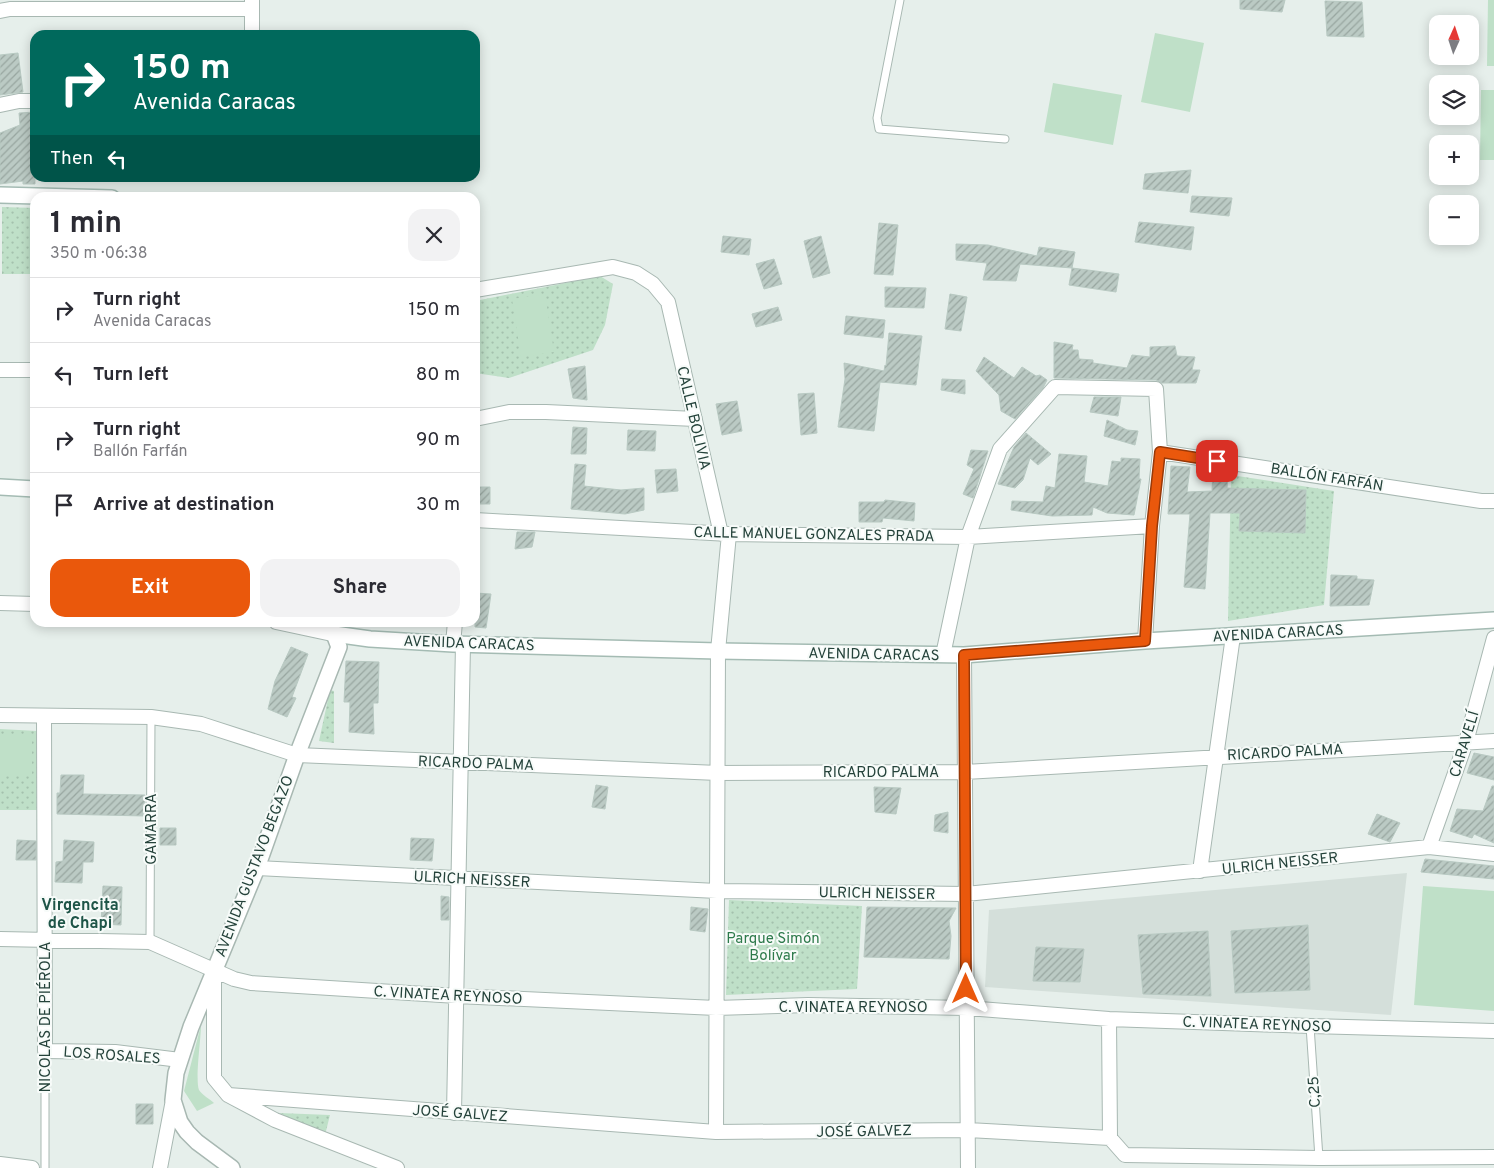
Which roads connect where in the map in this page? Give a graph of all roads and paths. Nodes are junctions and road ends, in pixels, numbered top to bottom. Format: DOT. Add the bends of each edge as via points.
graph roads {
  1 [pos="900,0"];
  2 [pos="252,4"];
  3 [pos="0,12"];
  4 [pos="252,30"];
  5 [pos="30,101"];
  6 [pos="0,105"];
  7 [pos="1005,139"];
  8 [pos="0,195"];
  9 [pos="30,196"];
  10 [pos="480,289"];
  11 [pos="0,370"];
  12 [pos="30,370"];
  13 [pos="480,417"];
  14 [pos="695,419"];
  15 [pos="1160,452"];
  16 [pos="0,487"];
  17 [pos="30,489"];
  18 [pos="1494,501"];
  19 [pos="480,520"];
  20 [pos="1152,526"];
  21 [pos="725,534"];
  22 [pos="968,537"];
  23 [pos="0,603"];
  24 [pos="30,604"];
  25 [pos="1494,620"];
  26 [pos="300,627"];
  27 [pos="324,627"];
  28 [pos="456,627"];
  29 [pos="334,634"];
  30 [pos="1234,636"];
  31 [pos="1494,638"];
  32 [pos="1145,641"];
  33 [pos="458,644"];
  34 [pos="718,651"];
  35 [pos="944,655"];
  36 [pos="964,655"];
  37 [pos="0,715"];
  38 [pos="44,716"];
  39 [pos="151,717"];
  40 [pos="1494,741"];
  41 [pos="1466,742"];
  42 [pos="297,755"];
  43 [pos="1217,756"];
  44 [pos="461,762"];
  45 [pos="965,772"];
  46 [pos="718,773"];
  47 [pos="1429,847"];
  48 [pos="1494,854"];
  49 [pos="257,868"];
  50 [pos="1200,871"];
  51 [pos="459,878"];
  52 [pos="717,891"];
  53 [pos="966,894"];
  54 [pos="0,939"];
  55 [pos="44,940"];
  56 [pos="150,942"];
  57 [pos="214,970"];
  58 [pos="457,996"];
  59 [pos="716,1008"];
  60 [pos="967,1008"];
  61 [pos="1109,1018"];
  62 [pos="1310,1026"];
  63 [pos="1494,1031"];
  64 [pos="44,1051"];
  65 [pos="180,1060"];
  66 [pos="228,1095"];
  67 [pos="174,1100"];
  68 [pos="454,1113"];
  69 [pos="968,1130"];
  70 [pos="716,1132"];
  71 [pos="1110,1138"];
  72 [pos="1494,1157"];
  73 [pos="1319,1158"];
  74 [pos="2,1166"];
  75 [pos="32,1168"];
  76 [pos="45,1168"];
  77 [pos="160,1168"];
  78 [pos="232,1168"];
  79 [pos="398,1168"];
  80 [pos="968,1168"];
  1 -- 7 [label="lane" via="877,118 879,129"];
  2 -- 3 [label="street" via="10,9"];
  2 -- 4 [label="street"];
  5 -- 6 [label="street"];
  8 -- 9 [label="main road"];
  10 -- 14 [label="street, CALLE BOLIVIA" via="613,267 636,273 653,284 668,302"];
  11 -- 12 [label="street"];
  13 -- 14 [label="street" via="509,412 546,412"];
  14 -- 21 [label="street, CALLE BOLIVIA"];
  15 -- 18 [label="street, BALLÓN FARFÁN"];
  15 -- 20 [label="street"];
  15 -- 22 [label="street" via="1156,389 1054,387 1000,449"];
  16 -- 17 [label="main road"];
  19 -- 21 [label="street, CALLE MANUEL GONZALES PRADA"];
  20 -- 22 [label="street, CALLE MANUEL GONZALES PRADA"];
  20 -- 32 [label="street"];
  21 -- 22 [label="street, CALLE MANUEL GONZALES PRADA"];
  21 -- 34 [label="street, CALLE BOLIVIA"];
  22 -- 35 [label="street"];
  23 -- 24 [label="street"];
  25 -- 30 [label="main road, AVENIDA CARACAS"];
  26 -- 29 [label="street"];
  27 -- 29 [label="main road, AVENIDA CARACAS"];
  28 -- 33 [label="street"];
  29 -- 33 [label="main road, AVENIDA CARACAS"];
  29 -- 42 [label="main road, AVENIDA GUSTAVO BEGAZO" via="339,646"];
  30 -- 32 [label="main road, AVENIDA CARACAS"];
  30 -- 43 [label="street"];
  31 -- 41 [label="street, CARAVELÍ"];
  32 -- 36 [label="main road, AVENIDA CARACAS"];
  33 -- 34 [label="main road, AVENIDA CARACAS"];
  33 -- 44 [label="street"];
  34 -- 35 [label="main road, AVENIDA CARACAS"];
  34 -- 46 [label="street, CALLE BOLIVIA"];
  35 -- 36 [label="main road, AVENIDA CARACAS"];
  36 -- 45 [label="street"];
  37 -- 38 [label="street, RICARDO PALMA"];
  38 -- 39 [label="street, RICARDO PALMA"];
  38 -- 55 [label="street, NICOLAS DE PIÉROLA"];
  39 -- 42 [label="street, RICARDO PALMA" via="201,724"];
  39 -- 56 [label="lane, GAMARRA"];
  40 -- 41 [label="street, RICARDO PALMA"];
  41 -- 43 [label="street, RICARDO PALMA"];
  41 -- 47 [label="street, CARAVELÍ"];
  42 -- 44 [label="street, RICARDO PALMA"];
  42 -- 49 [label="main road, AVENIDA GUSTAVO BEGAZO"];
  43 -- 45 [label="street, RICARDO PALMA"];
  43 -- 50 [label="street"];
  44 -- 46 [label="street, RICARDO PALMA"];
  44 -- 51 [label="street"];
  45 -- 46 [label="street, RICARDO PALMA"];
  45 -- 53 [label="street"];
  46 -- 52 [label="street, CALLE BOLIVIA"];
  47 -- 48 [label="street, ULRICH NEISSER"];
  47 -- 50 [label="street, ULRICH NEISSER"];
  49 -- 51 [label="street, ULRICH NEISSER"];
  49 -- 57 [label="main road, AVENIDA GUSTAVO BEGAZO"];
  50 -- 53 [label="street, ULRICH NEISSER"];
  51 -- 52 [label="street, ULRICH NEISSER"];
  51 -- 58 [label="street"];
  52 -- 53 [label="street, ULRICH NEISSER"];
  52 -- 59 [label="street, CALLE BOLIVIA"];
  53 -- 60 [label="street"];
  54 -- 55 [label="street"];
  55 -- 56 [label="street"];
  55 -- 64 [label="street, NICOLAS DE PIÉROLA"];
  56 -- 57 [label="street, C. VINATEA REYNOSO"];
  57 -- 58 [label="street, C. VINATEA REYNOSO" via="251,983"];
  57 -- 65 [label="main road, AVENIDA GUSTAVO BEGAZO"];
  57 -- 66 [label="street" via="214,1078"];
  58 -- 59 [label="street, C. VINATEA REYNOSO"];
  58 -- 68 [label="street"];
  59 -- 60 [label="street, C. VINATEA REYNOSO" via="808,1005"];
  59 -- 70 [label="street, CALLE BOLIVIA"];
  60 -- 61 [label="street, C. VINATEA REYNOSO"];
  60 -- 69 [label="street"];
  61 -- 62 [label="street, C. VINATEA REYNOSO"];
  61 -- 71 [label="street"];
  62 -- 63 [label="street, C. VINATEA REYNOSO"];
  62 -- 73 [label="lane, C,25"];
  64 -- 65 [label="street, LOS ROSALES" via="115,1052"];
  64 -- 76 [label="lane, NICOLAS DE PIÉROLA"];
  65 -- 67 [label="main road, AVENIDA GUSTAVO BEGAZO" via="173,1089"];
  66 -- 68 [label="street, JOSÉ GALVEZ"];
  66 -- 79 [label="street" via="275,1120"];
  67 -- 77 [label="street"];
  67 -- 78 [label="main road" via="176,1112 187,1132"];
  68 -- 70 [label="street, JOSÉ GALVEZ"];
  69 -- 70 [label="street, JOSÉ GALVEZ"];
  69 -- 71 [label="street, JOSÉ GALVEZ"];
  69 -- 80 [label="street"];
  71 -- 73 [label="street" via="1125,1155"];
  72 -- 73 [label="street"];
  74 -- 75 [label="street"];
}
